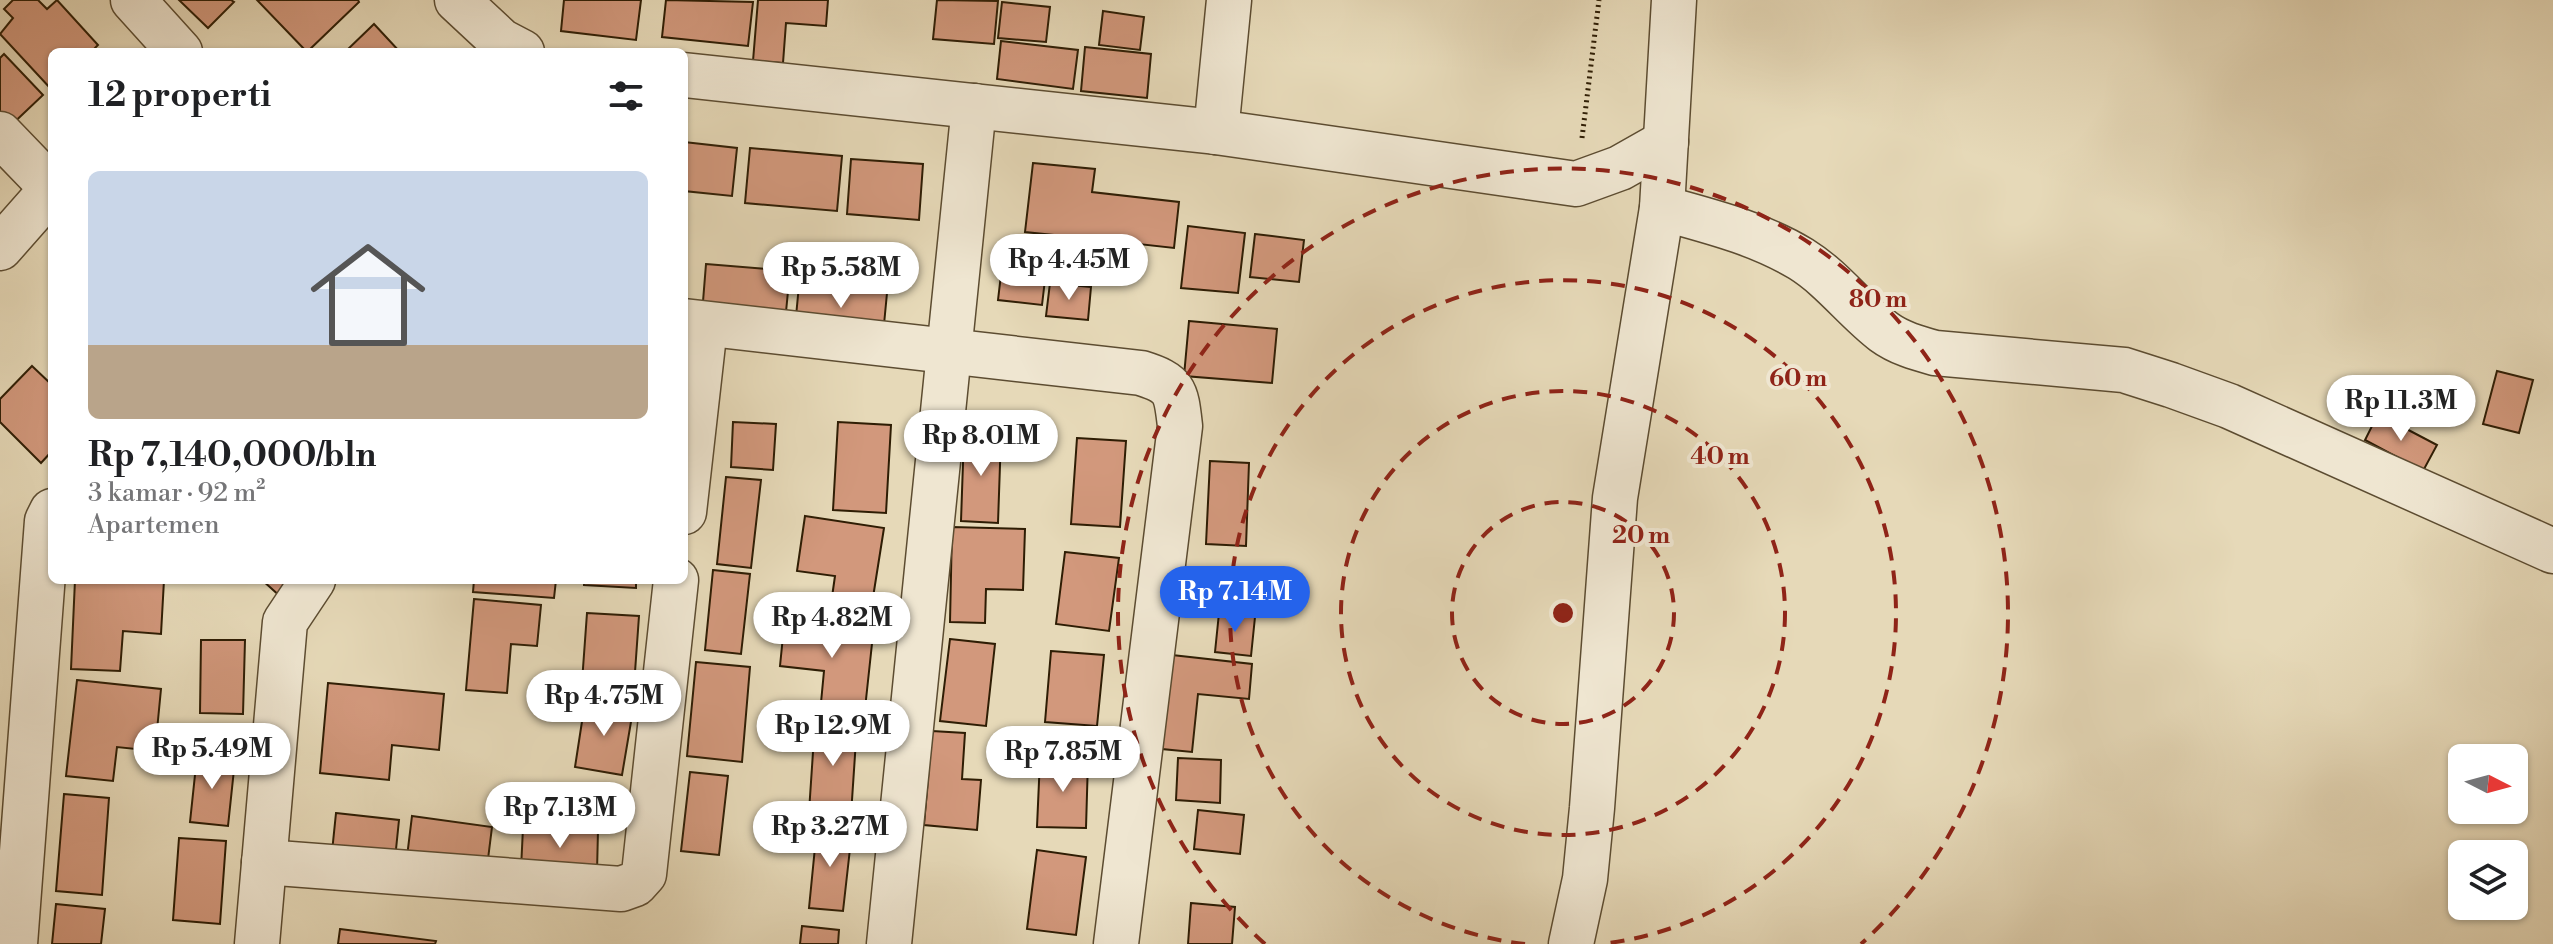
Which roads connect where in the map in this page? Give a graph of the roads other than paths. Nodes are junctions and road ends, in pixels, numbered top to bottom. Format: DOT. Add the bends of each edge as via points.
graph roads {
  1 [pos="133,0"];
  2 [pos="457,0"];
  3 [pos="1229,0"];
  4 [pos="1674,0"];
  5 [pos="176,48"];
  6 [pos="504,48"];
  7 [pos="688,75"];
  8 [pos="974,106"];
  9 [pos="1216,132"];
  10 [pos="0,134"];
  11 [pos="1666,142"];
  12 [pos="48,184"];
  13 [pos="48,193"];
  14 [pos="1662,208"];
  15 [pos="0,248"];
  16 [pos="694,323"];
  17 [pos="949,353"];
  18 [pos="688,436"];
  19 [pos="48,519"];
  20 [pos="2553,551"];
  21 [pos="310,584"];
  22 [pos="676,584"];
  23 [pos="264,862"];
  24 [pos="15,944"];
  25 [pos="257,944"];
  26 [pos="889,944"];
  27 [pos="1116,944"];
  28 [pos="1571,944"];
  1 -- 5 [label="street"];
  2 -- 6 [label="street"];
  3 -- 9 [label="street"];
  4 -- 11 [label="street"];
  7 -- 8 [label="street"];
  8 -- 9 [label="street"];
  8 -- 17 [label="street"];
  9 -- 11 [label="street" via="1576,184 1609,174"];
  10 -- 12 [label="street"];
  11 -- 14 [label="street"];
  13 -- 15 [label="street"];
  14 -- 20 [label="street" via="1763,239 1801,259 1839,286 1883,332 1907,345 1935,353 2124,370 2148,377 2229,406"];
  14 -- 28 [label="street" via="1615,498 1594,794"];
  16 -- 17 [label="street"];
  16 -- 18 [label="street"];
  17 -- 26 [label="street"];
  17 -- 27 [label="street" via="1141,373 1165,381 1176,396 1180,426"];
  19 -- 24 [label="street"];
  21 -- 23 [label="street" via="285,622"];
  22 -- 23 [label="street" via="644,874 635,884 621,889"];
  23 -- 25 [label="street"];
}
